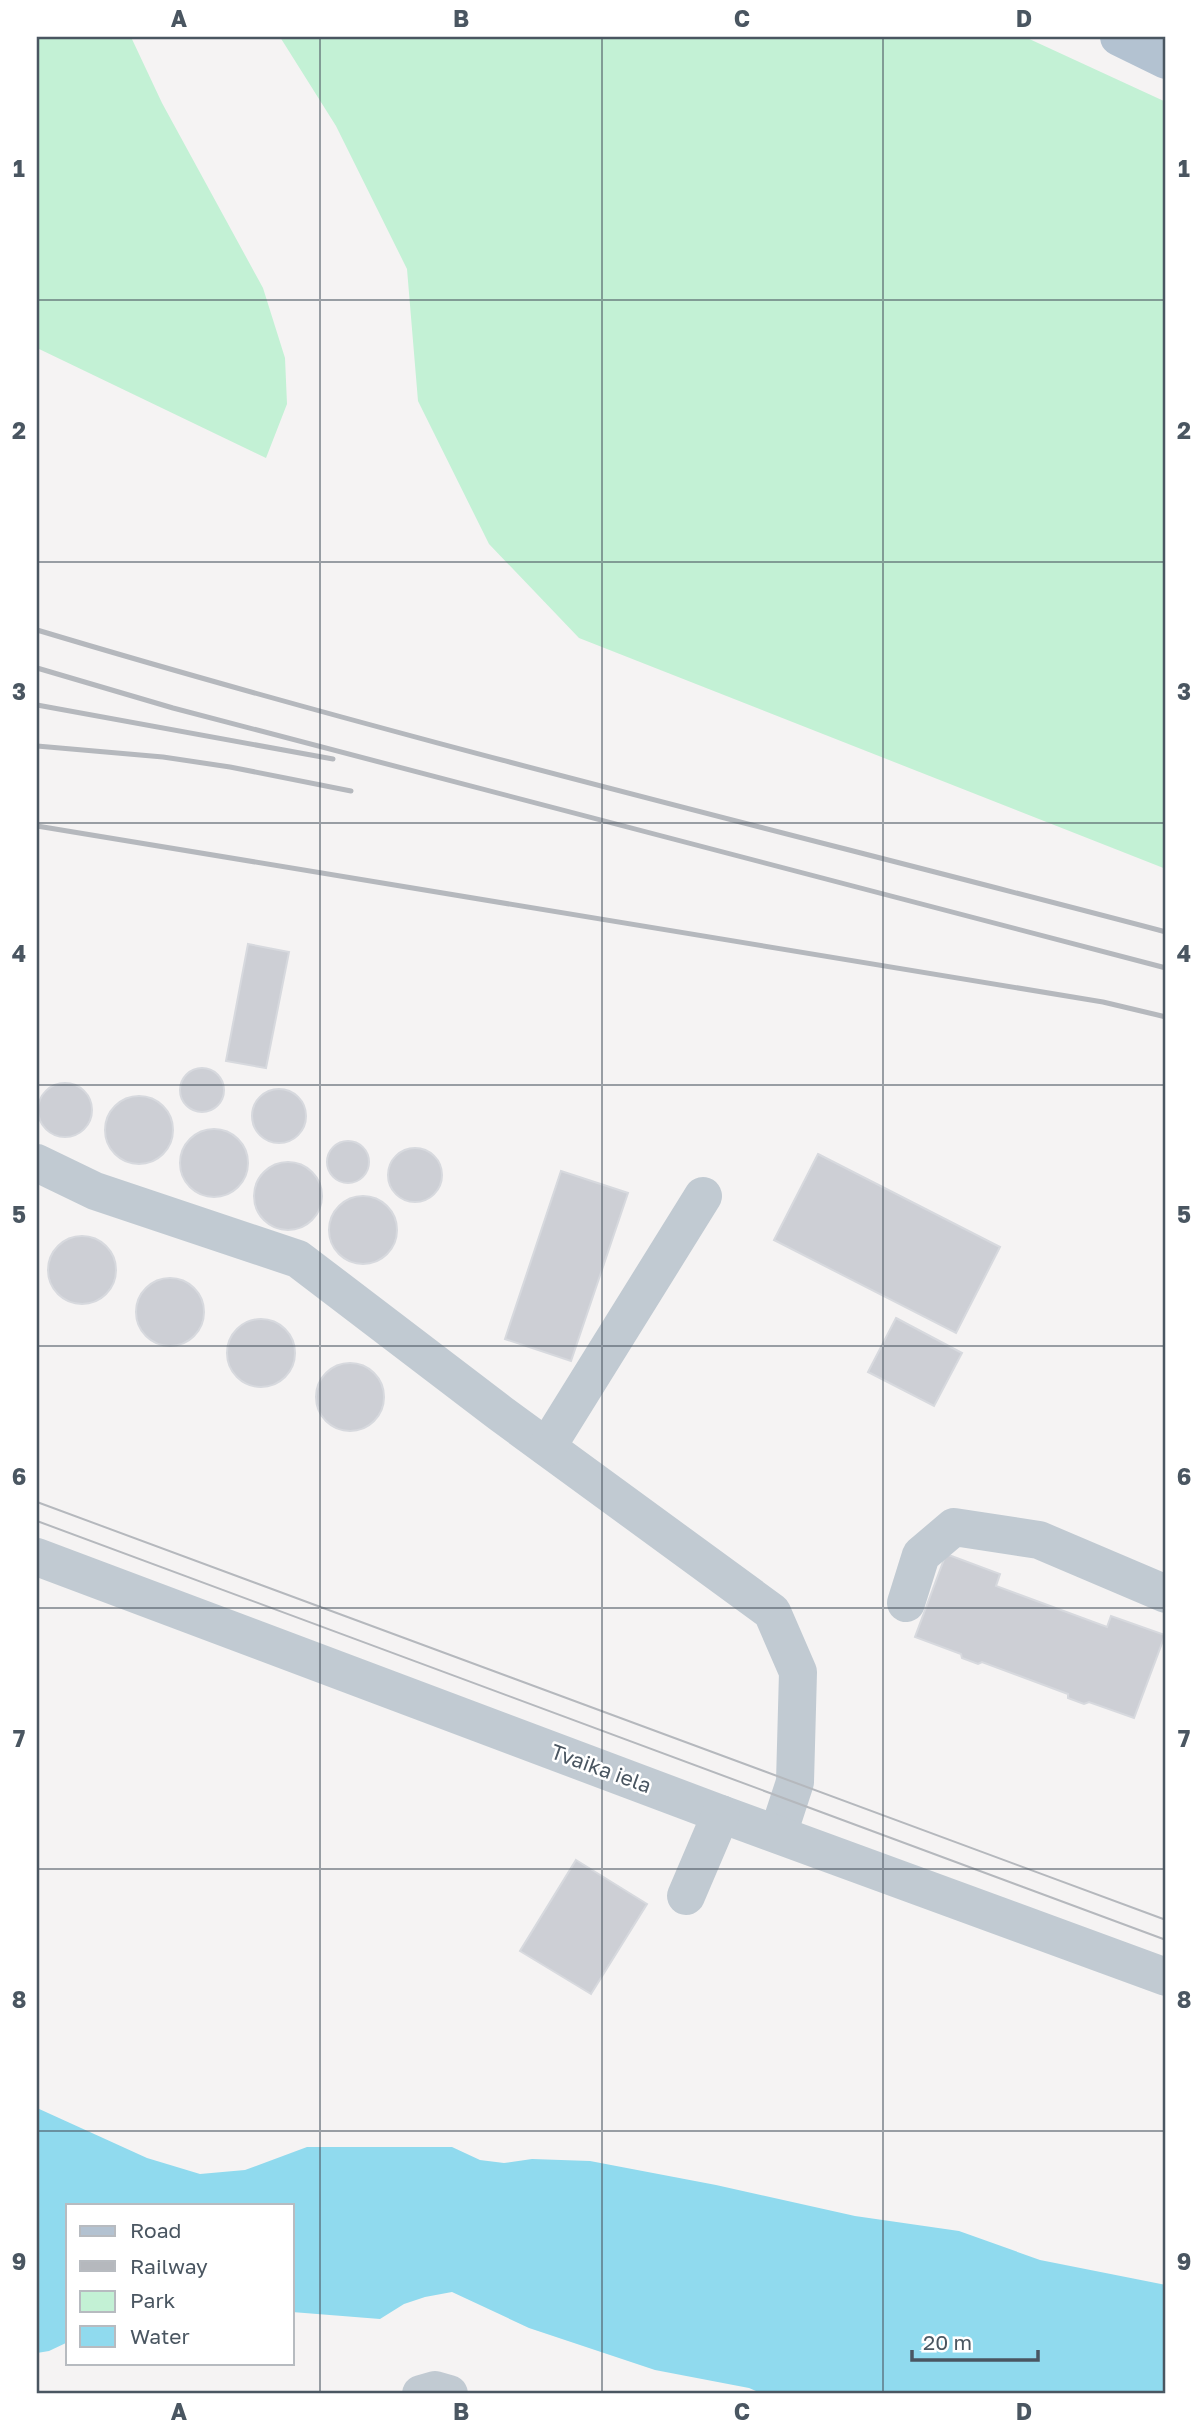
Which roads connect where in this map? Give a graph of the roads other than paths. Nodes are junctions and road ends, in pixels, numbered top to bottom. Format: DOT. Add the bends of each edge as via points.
graph roads {
  1 [pos="1119,37"];
  2 [pos="1166,60"];
  3 [pos="37,1163"];
  4 [pos="703,1196"];
  5 [pos="547,1447"];
  6 [pos="37,1558"];
  7 [pos="1166,1594"];
  8 [pos="906,1603"];
  9 [pos="721,1814"];
  10 [pos="778,1834"];
  11 [pos="686,1896"];
  12 [pos="1166,1977"];
  13 [pos="421,2394"];
  14 [pos="449,2394"];
  1 -- 2 [label="main road"];
  3 -- 5 [label="street" via="95,1191 298,1259"];
  4 -- 5 [label="street"];
  5 -- 10 [label="street" via="772,1612 798,1672 795,1782"];
  6 -- 9 [label="street, Tvaika iela"];
  7 -- 8 [label="street" via="1039,1540 954,1527 921,1555"];
  9 -- 10 [label="street, Tvaika iela"];
  9 -- 11 [label="street"];
  10 -- 12 [label="street, Tvaika iela"];
  13 -- 14 [label="street" via="435,2390"];
}
